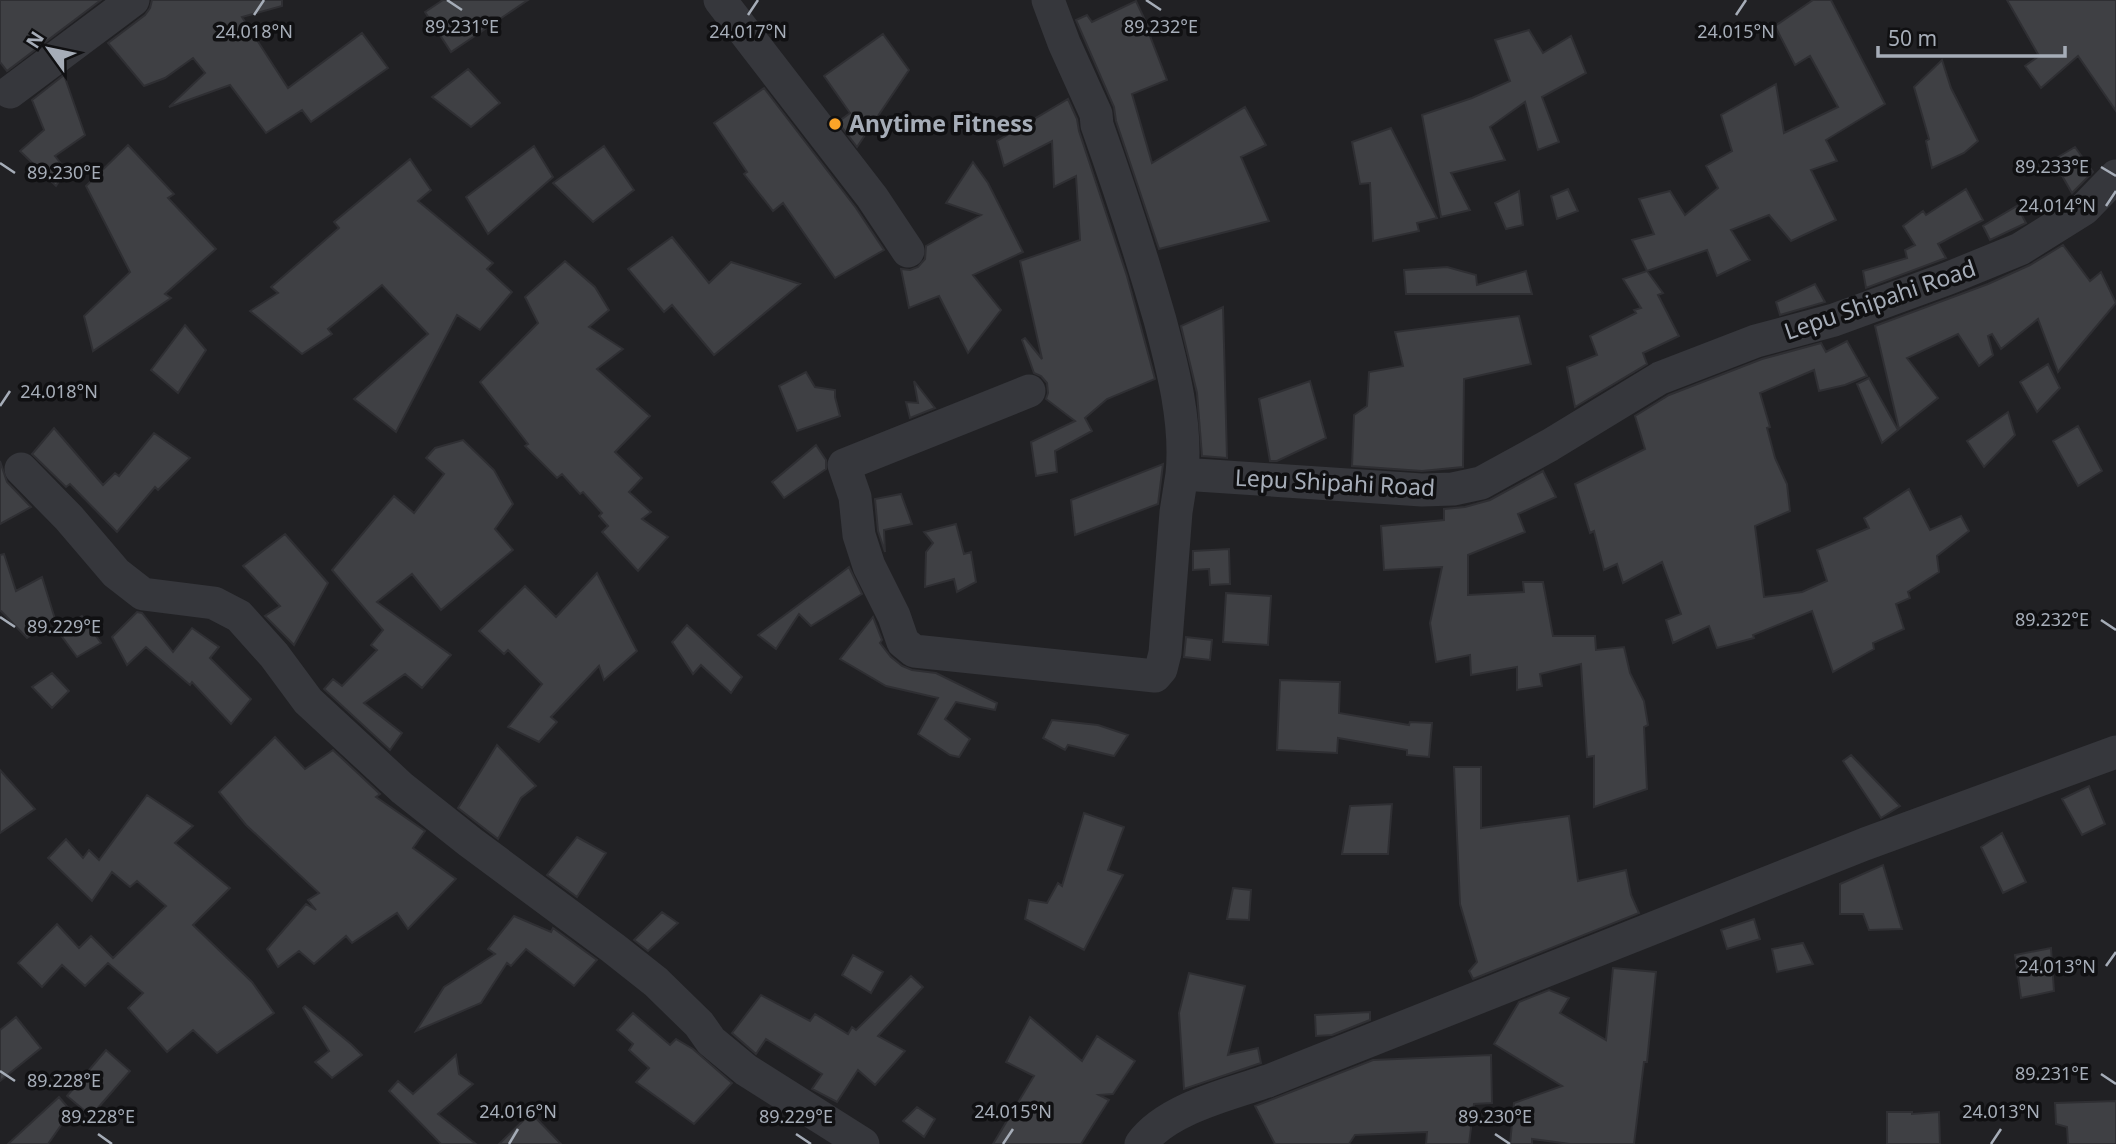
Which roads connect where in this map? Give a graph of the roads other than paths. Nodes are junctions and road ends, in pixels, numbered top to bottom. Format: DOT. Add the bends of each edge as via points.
graph roads {
  1 [pos="133,0"];
  2 [pos="720,0"];
  3 [pos="1048,0"];
  4 [pos="10,92"];
  5 [pos="2116,176"];
  6 [pos="908,251"];
  7 [pos="1029,391"];
  8 [pos="21,468"];
  9 [pos="1182,474"];
  10 [pos="2116,752"];
  11 [pos="863,1144"];
  12 [pos="1141,1144"];
  1 -- 4 [label="street"];
  2 -- 6 [label="street" via="872,197"];
  3 -- 9 [label="street" via="1096,114 1138,240 1172,366 1184,452"];
  5 -- 9 [label="street, Lepu Shipahi Road" via="2084,209 2020,250 1660,379 1481,482 1422,490"];
  7 -- 9 [label="street" via="844,465 869,566 903,642 914,651 1155,676 1166,653"];
  8 -- 11 [label="street" via="116,573 143,594 214,603 239,616 308,701 402,788 656,982 711,1041 746,1070"];
  10 -- 12 [label="street" via="1864,844 1213,1100 1169,1119"];
}
